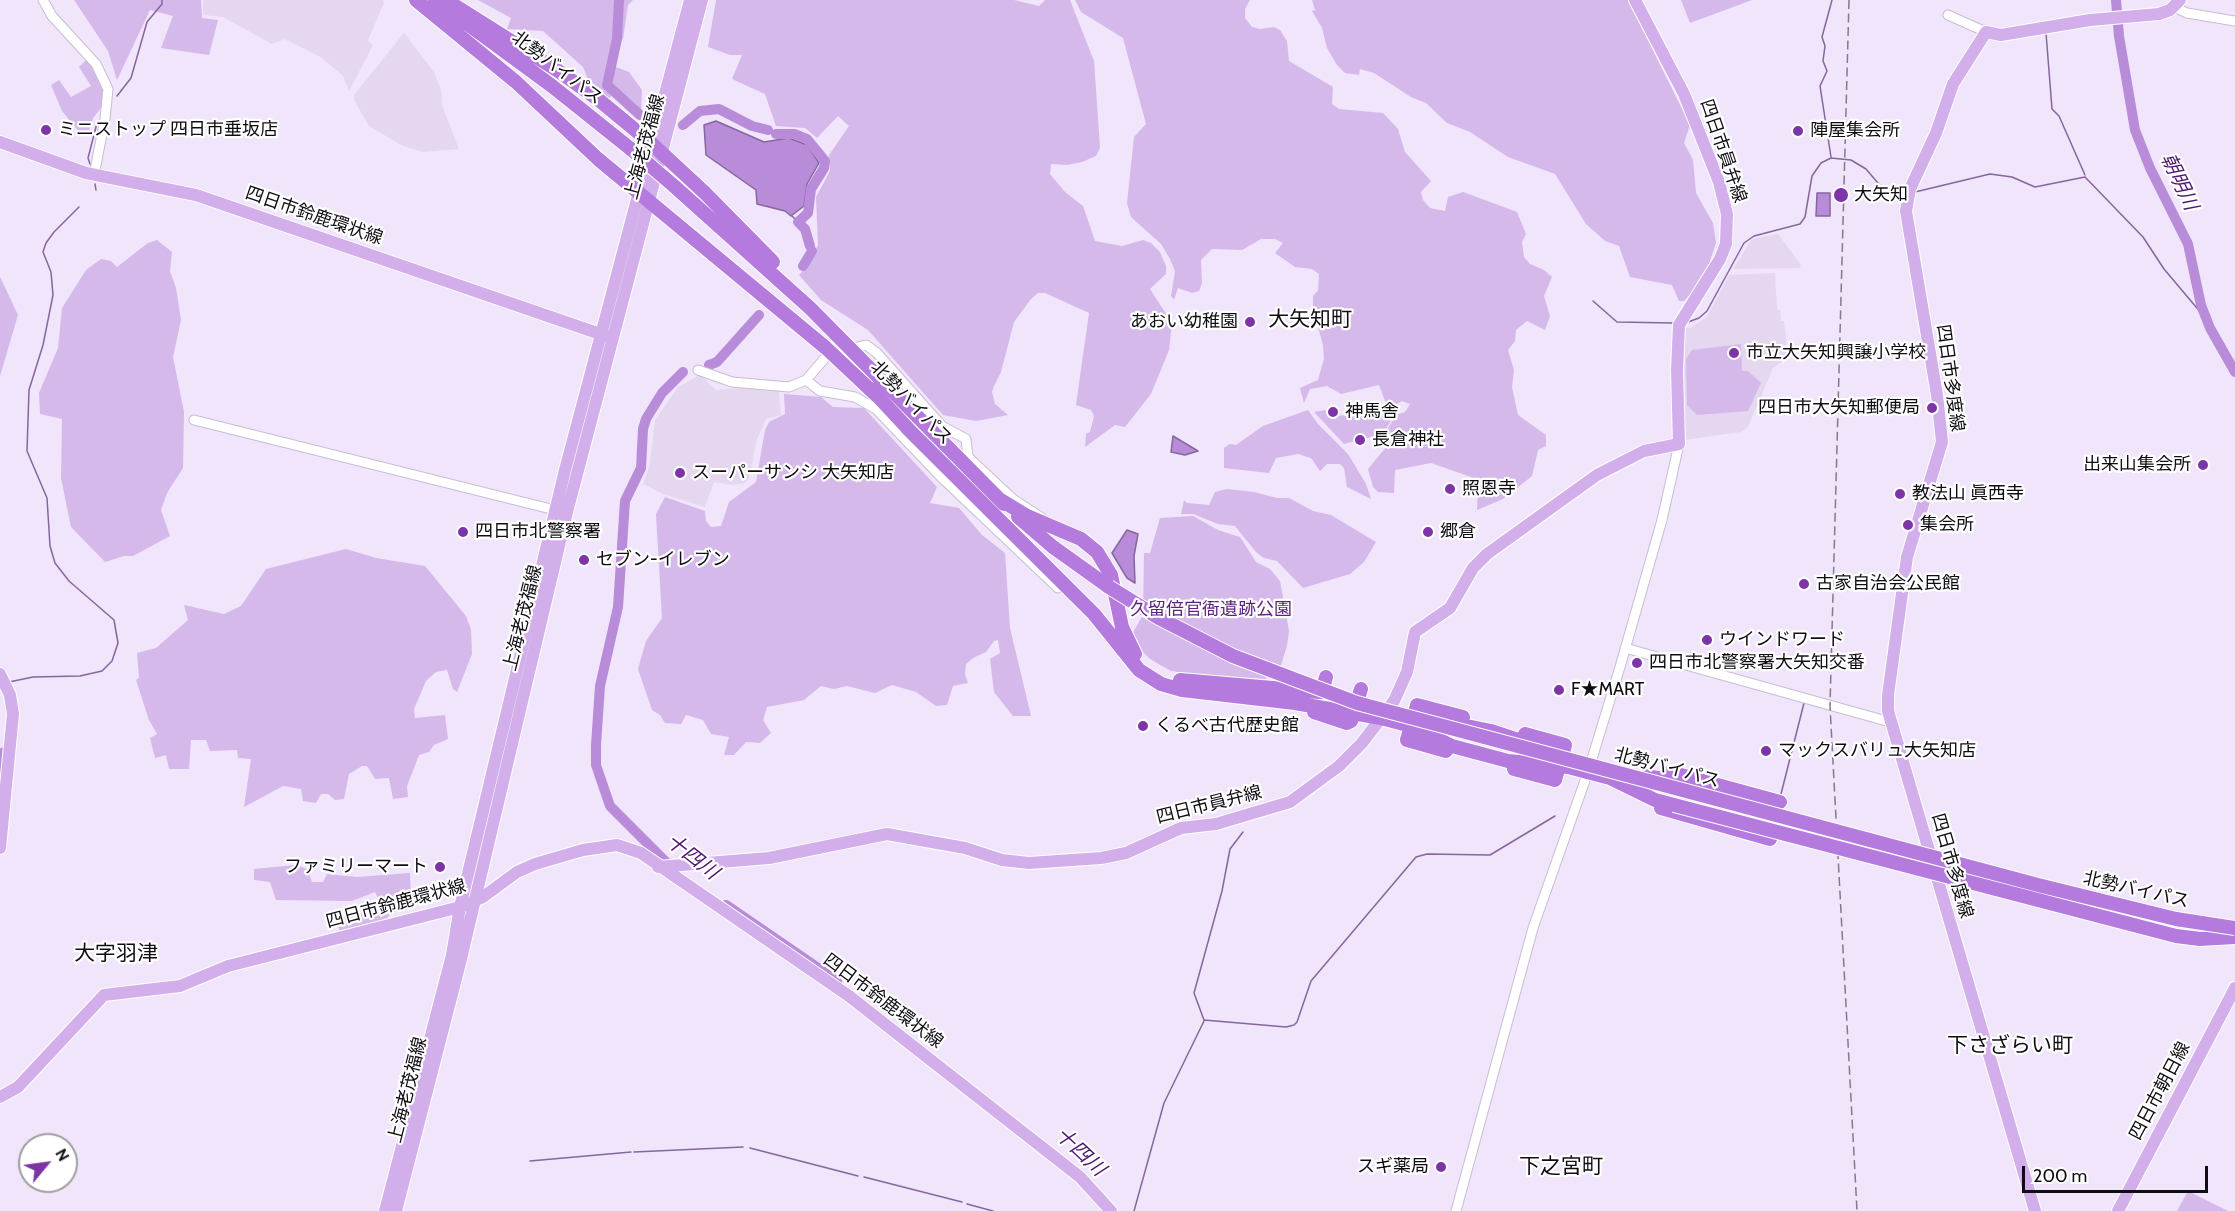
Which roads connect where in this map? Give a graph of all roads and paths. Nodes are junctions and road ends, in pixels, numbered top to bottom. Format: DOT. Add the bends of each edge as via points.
graph roads {
  1 [pos="43,0"];
  2 [pos="416,0"];
  3 [pos="435,0"];
  4 [pos="446,0"];
  5 [pos="690,0"];
  6 [pos="702,0"];
  7 [pos="1635,0"];
  8 [pos="2177,3"];
  9 [pos="1948,15"];
  10 [pos="2235,21"];
  11 [pos="1986,32"];
  12 [pos="0,142"];
  13 [pos="651,143"];
  14 [pos="663,154"];
  15 [pos="94,175"];
  16 [pos="638,193"];
  17 [pos="649,203"];
  18 [pos="710,217"];
  19 [pos="600,334"];
  20 [pos="613,339"];
  21 [pos="858,347"];
  22 [pos="825,358"];
  23 [pos="868,366"];
  24 [pos="698,370"];
  25 [pos="806,380"];
  26 [pos="877,396"];
  27 [pos="194,420"];
  28 [pos="907,429"];
  29 [pos="1679,444"];
  30 [pos="999,499"];
  31 [pos="555,510"];
  32 [pos="1056,529"];
  33 [pos="1109,587"];
  34 [pos="1094,614"];
  35 [pos="1625,648"];
  36 [pos="1326,677"];
  37 [pos="3,681"];
  38 [pos="1298,689"];
  39 [pos="1322,692"];
  40 [pos="1357,701"];
  41 [pos="1294,703"];
  42 [pos="1383,716"];
  43 [pos="1890,722"];
  44 [pos="1412,723"];
  45 [pos="1492,728"];
  46 [pos="1484,758"];
  47 [pos="1561,761"];
  48 [pos="1589,768"];
  49 [pos="1642,776"];
  50 [pos="1654,800"];
  51 [pos="1780,802"];
  52 [pos="1770,839"];
  53 [pos="0,848"];
  54 [pos="665,866"];
  55 [pos="472,903"];
  56 [pos="460,907"];
  57 [pos="2235,927"];
  58 [pos="2235,937"];
  59 [pos="2235,988"];
  60 [pos="0,1097"];
  61 [pos="385,1211"];
  62 [pos="396,1211"];
  63 [pos="1111,1211"];
  64 [pos="1456,1211"];
  65 [pos="2035,1211"];
  66 [pos="2118,1211"];
  1 -- 15 [label="street" via="60,26 96,64 108,89"];
  2 -- 16 [label="highway" via="516,82"];
  3 -- 18 [label="highway, 北勢バイパス, bridge" via="552,86"];
  4 -- 13 [label="highway" via="558,70"];
  5 -- 13 [label="main road, 上海老茂福線"];
  6 -- 14 [label="main road, 上海老茂福線"];
  7 -- 29 [label="main road, 四日市員弁線" via="1684,94 1726,208 1723,252 1681,321 1677,370"];
  8 -- 10 [label="street" via="2187,13"];
  8 -- 11 [label="main road" via="2159,14 2094,19 2001,35"];
  9 -- 11 [label="street"];
  11 -- 43 [label="main road, 四日市多度線" via="1953,84 1910,189 1906,211 1937,395 1941,442 1903,576 1888,695"];
  12 -- 15 [label="main road, 四日市鈴鹿環状線"];
  13 -- 14 [label="highway"];
  13 -- 16 [label="main road, 上海老茂福線"];
  14 -- 17 [label="main road, 上海老茂福線"];
  14 -- 23 [label="highway" via="746,234"];
  15 -- 19 [label="main road, 四日市鈴鹿環状線" via="196,195"];
  16 -- 17 [label="highway"];
  16 -- 19 [label="main road, 上海老茂福線"];
  17 -- 20 [label="main road, 上海老茂福線"];
  17 -- 26 [label="highway" via="809,334"];
  18 -- 23 [label="highway, 北勢バイパス"];
  18 -- 26 [label="highway, 北勢バイパス"];
  19 -- 20 [label="main road, 四日市鈴鹿環状線"];
  19 -- 31 [label="main road, 上海老茂福線"];
  20 -- 55 [label="main road, 上海老茂福線"];
  21 -- 32 [label="street" via="866,345 872,349 942,426 966,439 968,457 1013,499"];
  22 -- 25 [label="street"];
  23 -- 30 [label="highway, 北勢バイパス"];
  24 -- 25 [label="street" via="732,382 779,387"];
  25 -- 34 [label="street" via="820,391 855,397 876,409 1001,534 1065,594"];
  26 -- 28 [label="highway, 北勢バイパス"];
  27 -- 31 [label="street"];
  28 -- 33 [label="highway, 北勢バイパス" via="1016,525"];
  28 -- 34 [label="highway"];
  29 -- 35 [label="street" via="1662,520"];
  29 -- 42 [label="main road, 四日市員弁線" via="1644,451 1597,475 1491,551 1473,568 1450,608 1415,632 1403,683"];
  30 -- 32 [label="highway"];
  30 -- 33 [label="highway, 北勢バイパス" via="1053,547"];
  31 -- 56 [label="main road, 上海老茂福線"];
  32 -- 38 [label="highway" via="1081,539 1103,560 1111,575 1125,638 1137,656 1154,670 1189,681"];
  33 -- 57 [label="highway, 北勢バイパス, bridge" via="1233,656 1357,703 2138,911"];
  34 -- 41 [label="highway" via="1139,670 1161,684"];
  35 -- 43 [label="street"];
  35 -- 48 [label="street"];
  36 -- 39 [label="highway"];
  37 -- 53 [label="main road" via="12,706 13,727"];
  38 -- 39 [label="highway"];
  38 -- 41 [label="highway"];
  39 -- 40 [label="highway"];
  40 -- 41 [label="highway"];
  40 -- 42 [label="highway"];
  42 -- 44 [label="highway"];
  42 -- 54 [label="main road, 四日市員弁線" via="1339,766 1297,799 1225,822 1174,830 1123,853 1029,863 887,834 769,858"];
  43 -- 65 [label="main road, 四日市多度線"];
  44 -- 45 [label="highway" via="1417,705"];
  44 -- 46 [label="highway" via="1452,746"];
  45 -- 46 [label="highway"];
  45 -- 47 [label="highway" via="1565,745"];
  46 -- 47 [label="highway"];
  47 -- 48 [label="highway"];
  48 -- 49 [label="highway"];
  48 -- 50 [label="highway"];
  48 -- 64 [label="street" via="1533,928"];
  49 -- 51 [label="highway" via="1654,771 1672,772"];
  49 -- 57 [label="highway" via="1680,782"];
  50 -- 52 [label="highway" via="1667,811"];
  50 -- 58 [label="highway, bridge" via="2176,936"];
  54 -- 55 [label="main road, 四日市鈴鹿環状線" via="636,851 608,845 535,864"];
  54 -- 63 [label="main road, 四日市鈴鹿環状線" via="849,996 1080,1177"];
  55 -- 56 [label="main road, 四日市鈴鹿環状線"];
  55 -- 62 [label="main road, 上海老茂福線"];
  56 -- 60 [label="main road, 四日市鈴鹿環状線" via="228,966 180,986 108,994 98,999 18,1087"];
  56 -- 61 [label="main road, 上海老茂福線" via="452,955"];
  59 -- 66 [label="main road, 四日市朝日線"];
}
